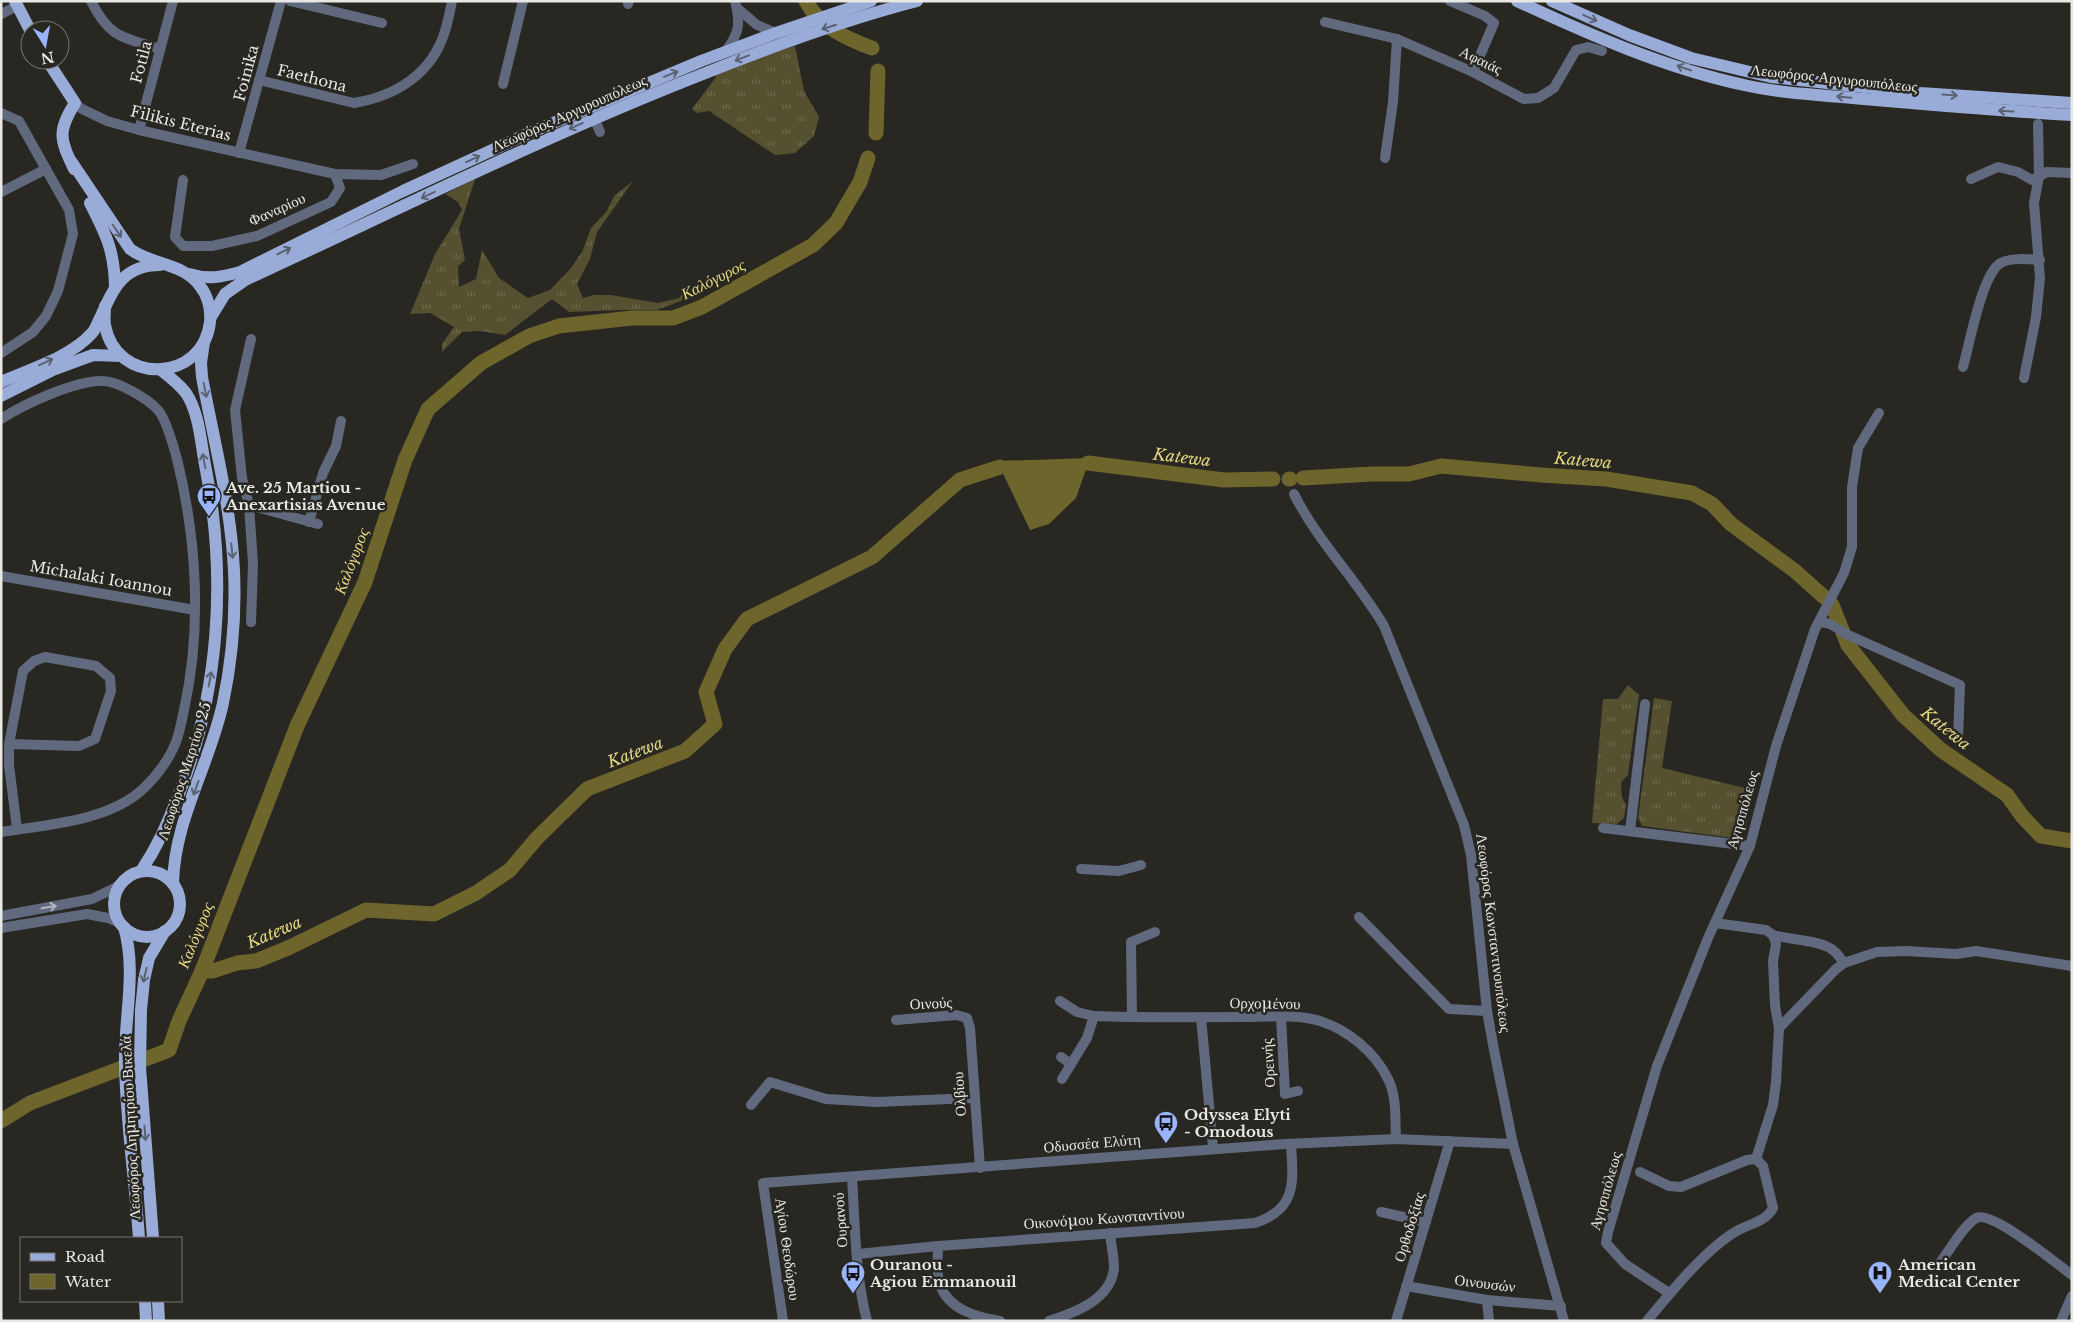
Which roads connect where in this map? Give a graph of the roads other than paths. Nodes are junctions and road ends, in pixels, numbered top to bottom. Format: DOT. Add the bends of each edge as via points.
graph roads {
  1 [pos="91,1"];
  2 [pos="173,1"];
  3 [pos="281,1"];
  4 [pos="290,1"];
  5 [pos="452,1"];
  6 [pos="524,1"];
  7 [pos="917,1"];
  8 [pos="1450,1"];
  9 [pos="1517,1"];
  10 [pos="1552,1"];
  11 [pos="16,4"];
  12 [pos="736,4"];
  13 [pos="871,7"];
  14 [pos="1,14"];
  15 [pos="25,20"];
  16 [pos="1324,22"];
  17 [pos="382,23"];
  18 [pos="776,33"];
  19 [pos="1397,39"];
  20 [pos="160,49"];
  21 [pos="1602,51"];
  22 [pos="725,52"];
  23 [pos="53,70"];
  24 [pos="1473,72"];
  25 [pos="259,80"];
  26 [pos="503,84"];
  27 [pos="74,103"];
  28 [pos="2072,103"];
  29 [pos="1,112"];
  30 [pos="2031,113"];
  31 [pos="2049,114"];
  32 [pos="2072,115"];
  33 [pos="594,118"];
  34 [pos="2038,124"];
  35 [pos="139,130"];
  36 [pos="600,132"];
  37 [pos="239,153"];
  38 [pos="1385,158"];
  39 [pos="71,162"];
  40 [pos="413,164"];
  41 [pos="46,169"];
  42 [pos="2072,173"];
  43 [pos="335,174"];
  44 [pos="2039,176"];
  45 [pos="1971,178"];
  46 [pos="183,180"];
  47 [pos="1,192"];
  48 [pos="2040,260"];
  49 [pos="167,265"];
  50 [pos="189,274"];
  51 [pos="242,276"];
  52 [pos="114,286"];
  53 [pos="105,306"];
  54 [pos="211,317"];
  55 [pos="250,339"];
  56 [pos="204,342"];
  57 [pos="1,353"];
  58 [pos="120,356"];
  59 [pos="1963,367"];
  60 [pos="161,370"];
  61 [pos="2024,378"];
  62 [pos="1,382"];
  63 [pos="1,396"];
  64 [pos="1879,413"];
  65 [pos="1,419"];
  66 [pos="341,421"];
  67 [pos="1294,494"];
  68 [pos="249,505"];
  69 [pos="1,576"];
  70 [pos="194,610"];
  71 [pos="251,622"];
  72 [pos="1818,623"];
  73 [pos="1645,704"];
  74 [pos="1958,739"];
  75 [pos="9,744"];
  76 [pos="1603,828"];
  77 [pos="17,829"];
  78 [pos="1630,831"];
  79 [pos="1,832"];
  80 [pos="1750,846"];
  81 [pos="1141,865"];
  82 [pos="1081,869"];
  83 [pos="140,871"];
  84 [pos="173,884"];
  85 [pos="119,886"];
  86 [pos="1,916"];
  87 [pos="1359,916"];
  88 [pos="1715,922"];
  89 [pos="122,925"];
  90 [pos="1,928"];
  91 [pos="165,931"];
  92 [pos="1155,932"];
  93 [pos="1773,935"];
  94 [pos="1844,963"];
  95 [pos="2072,966"];
  96 [pos="1060,1001"];
  97 [pos="1487,1012"];
  98 [pos="1094,1016"];
  99 [pos="1132,1017"];
  100 [pos="1201,1017"];
  101 [pos="1280,1017"];
  102 [pos="967,1018"];
  103 [pos="896,1020"];
  104 [pos="1779,1028"];
  105 [pos="1060,1057"];
  106 [pos="1072,1064"];
  107 [pos="1062,1079"];
  108 [pos="1298,1092"];
  109 [pos="974,1098"];
  110 [pos="751,1104"];
  111 [pos="1396,1139"];
  112 [pos="1450,1141"];
  113 [pos="1291,1144"];
  114 [pos="1513,1144"];
  115 [pos="1212,1148"];
  116 [pos="1756,1159"];
  117 [pos="980,1168"];
  118 [pos="1640,1172"];
  119 [pos="852,1177"];
  120 [pos="763,1183"];
  121 [pos="1381,1212"];
  122 [pos="1426,1222"];
  123 [pos="1110,1233"];
  124 [pos="139,1237"];
  125 [pos="153,1237"];
  126 [pos="938,1246"];
  127 [pos="858,1254"];
  128 [pos="1940,1263"];
  129 [pos="2072,1274"];
  130 [pos="1406,1286"];
  131 [pos="1669,1294"];
  132 [pos="2072,1296"];
  133 [pos="1487,1300"];
  134 [pos="145,1302"];
  135 [pos="158,1302"];
  136 [pos="1561,1306"];
  137 [pos="146,1321"];
  138 [pos="159,1321"];
  139 [pos="784,1321"];
  140 [pos="867,1321"];
  141 [pos="1000,1321"];
  142 [pos="1049,1321"];
  143 [pos="1396,1321"];
  144 [pos="1489,1321"];
  145 [pos="1564,1321"];
  146 [pos="1648,1321"];
  147 [pos="2060,1321"];
  1 -- 20 [label="street" via="100,18 116,35"];
  2 -- 20 [label="street, Fotila"];
  3 -- 25 [label="street, Foinika"];
  4 -- 17 [label="street"];
  5 -- 25 [label="street, Faethona" via="445,32 434,55 416,78 398,90 354,103"];
  6 -- 26 [label="street"];
  7 -- 13 [label="main road, Λεωφόρος Αργυρουπόλεως"];
  8 -- 24 [label="street" via="1494,23"];
  30 -- 9 [label="main road, Λεωφόρος Αργυρουπόλεως, one-way" via="1745,85 1700,74 1626,49"];
  10 -- 28 [label="main road, Λεωφόρος Αργυρουπόλεως, one-way" via="1691,58 1771,77 1920,93"];
  11 -- 14 [label="street"];
  11 -- 15 [label="main road"];
  12 -- 18 [label="street" via="757,25"];
  12 -- 22 [label="street" via="739,25"];
  13 -- 18 [label="main road, Λεωφόρος Αργυρουπόλεως" via="858,5"];
  13 -- 33 [label="main road, Λεωφόρος Αργυρουπόλεως, one-way"];
  16 -- 19 [label="street, Αφαιάς"];
  18 -- 22 [label="main road, Λεωφόρος Αργυρουπόλεως"];
  19 -- 24 [label="street, Αφαιάς"];
  19 -- 38 [label="street"];
  20 -- 35 [label="street, Fotila"];
  21 -- 24 [label="street, Αφαιάς" via="1576,50 1554,88 1538,98 1524,99"];
  51 -- 22 [label="main road, Λεωφόρος Αργυρουπόλεως, one-way" via="403,191 518,138"];
  23 -- 27 [label="main road, Filikis Eterias"];
  25 -- 37 [label="street, Foinika"];
  27 -- 35 [label="street, Filikis Eterias" via="106,121"];
  27 -- 39 [label="main road" via="62,130"];
  29 -- 41 [label="street" via="18,120"];
  30 -- 31 [label="main road, Λεωφόρος Αργυρουπόλεως"];
  30 -- 34 [label="street"];
  31 -- 32 [label="main road, Λεωφόρος Αργυρουπόλεως"];
  31 -- 34 [label="street"];
  33 -- 36 [label="street"];
  33 -- 51 [label="main road, Λεωφόρος Αργυρουπόλεως, one-way"];
  34 -- 44 [label="street"];
  35 -- 37 [label="street, Filikis Eterias"];
  37 -- 43 [label="street, Filikis Eterias"];
  39 -- 49 [label="main road, one-way" via="130,249 139,256"];
  39 -- 52 [label="main road" via="111,247"];
  40 -- 43 [label="street, Filikis Eterias" via="381,176"];
  41 -- 47 [label="street"];
  41 -- 57 [label="street" via="70,210 73,234 58,291 46,316 33,332"];
  42 -- 44 [label="street" via="2047,172"];
  43 -- 46 [label="street, Φαναρίου" via="340,188 331,202 257,236 212,246 183,246 175,237"];
  44 -- 45 [label="street" via="2032,180 1998,167"];
  44 -- 48 [label="street" via="2034,216"];
  48 -- 59 [label="street" via="2023,258 1999,263 1987,278"];
  48 -- 61 [label="street" via="2037,307"];
  49 -- 50 [label="main road"];
  49 -- 52 [label="main road" via="148,265 129,272"];
  50 -- 51 [label="main road" via="202,278"];
  50 -- 54 [label="main road" via="208,301"];
  51 -- 54 [label="main road" via="225,294"];
  52 -- 53 [label="main road"];
  53 -- 58 [label="main road" via="104,324"];
  62 -- 53 [label="main road, one-way" via="72,350 94,332"];
  54 -- 56 [label="main road"];
  55 -- 68 [label="street" via="235,410 242,478"];
  56 -- 60 [label="main road" via="193,356 178,366"];
  56 -- 84 [label="main road, Λεωφόρος Μαρτίου 25, one-way" via="202,377 230,530 234,621 223,704 213,743 180,832"];
  58 -- 60 [label="main road" via="139,367"];
  58 -- 63 [label="main road" via="93,355"];
  83 -- 60 [label="main road, Λεωφόρος Μαρτίου 25, one-way" via="154,853 192,759 211,673 217,620 214,531 194,413 186,394"];
  64 -- 72 [label="street, Αγησιπόλεως" via="1858,448 1852,487 1852,547 1844,573"];
  65 -- 70 [label="street" via="79,383 104,380 126,387 159,411 173,442 187,499"];
  66 -- 68 [label="street" via="336,446 323,473 314,523"];
  67 -- 97 [label="street, Λεωφόρος Κωνσταντινουπόλεως" via="1311,525 1384,626 1464,825 1471,855"];
  68 -- 71 [label="street" via="253,564"];
  69 -- 70 [label="street, Michalaki Ioannou"];
  70 -- 77 [label="street" via="190,681 177,740 162,768 144,789 128,801 100,814"];
  72 -- 74 [label="street" via="1831,624 1846,634 1960,685"];
  72 -- 80 [label="street, Αγησιπόλεως" via="1776,746"];
  73 -- 78 [label="street"];
  75 -- 75 [label="street" via="23,671 34,661 45,657 96,666 110,678 112,692 95,739 79,746"];
  75 -- 77 [label="street"];
  76 -- 78 [label="street"];
  77 -- 79 [label="street"];
  78 -- 80 [label="street"];
  80 -- 88 [label="street, Αγησιπόλεως"];
  81 -- 82 [label="street" via="1119,871"];
  83 -- 84 [label="main road" via="158,873"];
  83 -- 85 [label="main road"];
  84 -- 91 [label="main road" via="179,895 179,908 175,921"];
  86 -- 85 [label="street, one-way" via="92,900"];
  85 -- 89 [label="main road" via="114,907"];
  87 -- 97 [label="street" via="1449,1009"];
  88 -- 93 [label="street" via="1766,930"];
  88 -- 131 [label="street, Αγησιπόλεως" via="1657,1066 1606,1243 1625,1264"];
  89 -- 90 [label="street" via="87,914"];
  89 -- 91 [label="main road" via="139,936 153,936"];
  89 -- 124 [label="main road, Λεωφόρος Δημητρίου Βικελά" via="131,959 125,1067"];
  91 -- 125 [label="main road, Λεωφόρος Δημητρίου Βικελά, one-way" via="149,958 141,1010 140,1062"];
  92 -- 99 [label="street" via="1131,942"];
  93 -- 94 [label="street" via="1824,945"];
  93 -- 104 [label="street"];
  94 -- 95 [label="street" via="1877,952 1956,954 1976,950"];
  94 -- 104 [label="street"];
  96 -- 98 [label="street, Ορχομένου" via="1077,1012"];
  97 -- 114 [label="street, Λεωφόρος Κωνσταντινουπόλεως"];
  98 -- 99 [label="street, Ορχομένου"];
  98 -- 106 [label="street" via="1087,1038"];
  99 -- 100 [label="street, Ορχομένου"];
  100 -- 101 [label="street, Ορχομένου"];
  100 -- 115 [label="street"];
  101 -- 108 [label="street, Ορεινής" via="1285,1094"];
  101 -- 111 [label="street, Ορχομένου" via="1318,1020 1366,1049 1389,1080"];
  102 -- 103 [label="street, Οινούς" via="956,1015"];
  102 -- 109 [label="street, Ολβίου"];
  104 -- 116 [label="street" via="1774,1105"];
  105 -- 106 [label="street"];
  106 -- 107 [label="street"];
  109 -- 110 [label="street" via="877,1102 826,1099 770,1082"];
  109 -- 117 [label="street, Ολβίου"];
  111 -- 112 [label="street, Οδυσσέα Ελύτη"];
  111 -- 113 [label="street, Οδυσσέα Ελύτη"];
  112 -- 114 [label="street, Οδυσσέα Ελύτη"];
  112 -- 122 [label="street, Ορθοδοξίας"];
  113 -- 115 [label="street, Οδυσσέα Ελύτη"];
  113 -- 123 [label="street, Οικονόμου Κωνσταντίνου" via="1292,1190 1281,1209 1268,1218 1255,1222"];
  114 -- 136 [label="street, Λεωφόρος Κωνσταντινουπόλεως"];
  115 -- 117 [label="street, Οδυσσέα Ελύτη"];
  116 -- 118 [label="street" via="1681,1187 1669,1186"];
  116 -- 131 [label="street" via="1763,1166 1771,1199 1773,1208 1769,1215 1720,1242"];
  117 -- 119 [label="street, Οδυσσέα Ελύτη"];
  119 -- 120 [label="street, Οδυσσέα Ελύτη"];
  119 -- 127 [label="street, Ουρανού"];
  120 -- 139 [label="street, Αγίου Θεοδώρου"];
  121 -- 122 [label="street"];
  122 -- 130 [label="street, Ορθοδοξίας"];
  123 -- 126 [label="street, Οικονόμου Κωνσταντίνου"];
  123 -- 142 [label="street" via="1114,1268 1109,1284 1095,1301"];
  126 -- 127 [label="street, Οικονόμου Κωνσταντίνου"];
  126 -- 141 [label="street" via="939,1284 950,1302 977,1317"];
  127 -- 140 [label="street, Ουρανού"];
  128 -- 129 [label="street" via="1966,1227 1978,1217 1984,1217 2003,1225"];
  130 -- 133 [label="street, Οινουσών"];
  130 -- 143 [label="street, Ορθοδοξίας"];
  131 -- 146 [label="street"];
  132 -- 147 [label="street"];
  133 -- 136 [label="street, Οινουσών"];
  133 -- 144 [label="street"];
  134 -- 137 [label="main road"];
  135 -- 138 [label="main road"];
  136 -- 145 [label="street, Λεωφόρος Κωνσταντινουπόλεως"];
}
